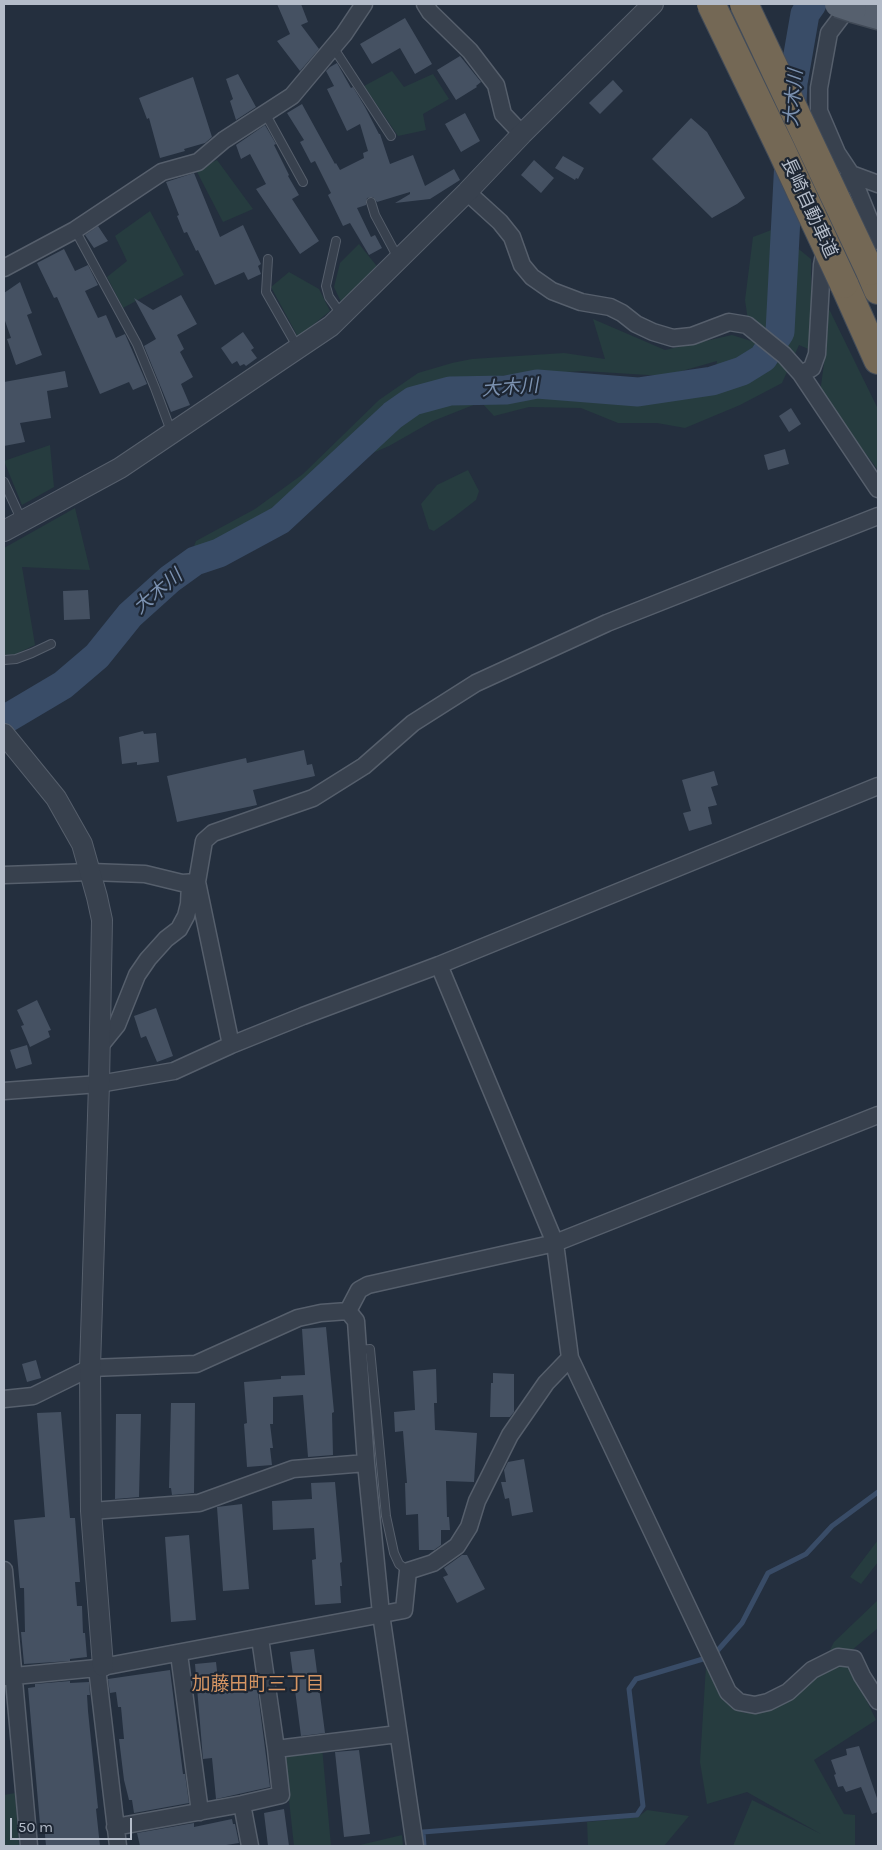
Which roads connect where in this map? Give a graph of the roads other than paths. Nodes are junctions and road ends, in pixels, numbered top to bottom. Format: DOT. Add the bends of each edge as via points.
graph roads {
  1 [pos="364,4"];
  2 [pos="425,4"];
  3 [pos="653,4"];
  4 [pos="710,4"];
  5 [pos="744,4"];
  6 [pos="847,5"];
  7 [pos="878,16"];
  8 [pos="333,47"];
  9 [pos="265,113"];
  10 [pos="522,134"];
  11 [pos="391,136"];
  12 [pos="851,174"];
  13 [pos="303,182"];
  14 [pos="878,184"];
  15 [pos="467,192"];
  16 [pos="371,202"];
  17 [pos="75,230"];
  18 [pos="878,241"];
  19 [pos="336,242"];
  20 [pos="268,259"];
  21 [pos="399,259"];
  22 [pos="4,268"];
  23 [pos="874,281"];
  24 [pos="342,316"];
  25 [pos="298,348"];
  26 [pos="878,360"];
  27 [pos="801,374"];
  28 [pos="171,433"];
  29 [pos="4,482"];
  30 [pos="878,488"];
  31 [pos="878,516"];
  32 [pos="22,521"];
  33 [pos="4,531"];
  34 [pos="51,644"];
  35 [pos="4,660"];
  36 [pos="6,736"];
  37 [pos="878,786"];
  38 [pos="91,872"];
  39 [pos="4,874"];
  40 [pos="193,882"];
  41 [pos="439,964"];
  42 [pos="231,1045"];
  43 [pos="100,1046"];
  44 [pos="99,1084"];
  45 [pos="4,1091"];
  46 [pos="878,1115"];
  47 [pos="555,1243"];
  48 [pos="348,1311"];
  49 [pos="358,1350"];
  50 [pos="570,1358"];
  51 [pos="90,1368"];
  52 [pos="4,1399"];
  53 [pos="366,1463"];
  54 [pos="91,1512"];
  55 [pos="4,1570"];
  56 [pos="408,1571"];
  57 [pos="381,1614"];
  58 [pos="260,1638"];
  59 [pos="179,1654"];
  60 [pos="100,1667"];
  61 [pos="8,1676"];
  62 [pos="877,1695"];
  63 [pos="398,1734"];
  64 [pos="276,1749"];
  65 [pos="242,1804"];
  66 [pos="200,1812"];
  67 [pos="115,1827"];
  68 [pos="29,1846"];
  69 [pos="118,1846"];
  70 [pos="250,1846"];
  71 [pos="415,1846"];
  1 -- 8 [label="street"];
  2 -- 10 [label="street" via="470,51 496,85 503,114"];
  3 -- 10 [label="street"];
  4 -- 26 [label="highway, 長崎自動車道, bridge"];
  5 -- 23 [label="highway, 長崎自動車道, bridge"];
  6 -- 7 [label="main road"];
  6 -- 12 [label="street" via="829,33 819,88 819,111 837,154"];
  8 -- 9 [label="street" via="292,96"];
  8 -- 11 [label="lane"];
  9 -- 13 [label="lane"];
  9 -- 17 [label="street" via="198,162 162,172"];
  10 -- 15 [label="street"];
  12 -- 14 [label="street"];
  12 -- 18 [label="street"];
  12 -- 27 [label="street" via="832,212 822,265 818,354 812,368"];
  15 -- 21 [label="street"];
  15 -- 27 [label="street" via="512,237 522,265 532,277 552,291 581,302 610,307 636,324 673,338 692,336 730,322 747,325 784,355"];
  16 -- 21 [label="lane"];
  17 -- 22 [label="street"];
  17 -- 28 [label="lane" via="137,344"];
  19 -- 24 [label="lane" via="326,286 329,297"];
  20 -- 25 [label="lane" via="266,292"];
  21 -- 24 [label="street"];
  24 -- 25 [label="street"];
  25 -- 28 [label="street"];
  27 -- 30 [label="street"];
  28 -- 32 [label="street" via="120,468"];
  29 -- 32 [label="lane"];
  31 -- 40 [label="street" via="607,622 476,683 413,723 364,766 313,798 213,833 204,841"];
  32 -- 33 [label="street"];
  34 -- 35 [label="lane" via="32,654"];
  36 -- 38 [label="street" via="56,798 82,844"];
  37 -- 41 [label="street"];
  38 -- 39 [label="street"];
  38 -- 40 [label="street" via="145,874 182,883"];
  38 -- 43 [label="street" via="102,920"];
  40 -- 42 [label="street"];
  40 -- 43 [label="street" via="186,916 179,929 137,974 116,1025"];
  41 -- 42 [label="street"];
  41 -- 47 [label="street"];
  42 -- 44 [label="street" via="174,1071"];
  43 -- 44 [label="street"];
  44 -- 45 [label="street"];
  44 -- 51 [label="street"];
  46 -- 47 [label="street"];
  47 -- 48 [label="street" via="368,1285 359,1290"];
  47 -- 50 [label="street"];
  48 -- 49 [label="street" via="356,1321"];
  48 -- 51 [label="street" via="321,1312 298,1318 196,1364"];
  49 -- 53 [label="street"];
  49 -- 56 [label="lane" via="370,1349 386,1516 394,1553 399,1564"];
  50 -- 56 [label="street" via="546,1383 510,1435 477,1501 470,1527 457,1546 433,1563"];
  50 -- 62 [label="street" via="728,1692 740,1702 755,1705 768,1702 788,1692 812,1670 838,1657 854,1659"];
  51 -- 52 [label="street" via="33,1396"];
  51 -- 54 [label="street"];
  53 -- 54 [label="street" via="293,1469 199,1503"];
  53 -- 57 [label="street"];
  54 -- 60 [label="street"];
  55 -- 61 [label="street"];
  56 -- 57 [label="street" via="404,1610"];
  57 -- 58 [label="street"];
  57 -- 63 [label="street"];
  58 -- 59 [label="street"];
  58 -- 64 [label="street"];
  59 -- 60 [label="street"];
  59 -- 66 [label="street"];
  60 -- 61 [label="street"];
  60 -- 67 [label="street"];
  61 -- 68 [label="street"];
  63 -- 64 [label="street"];
  63 -- 71 [label="street"];
  64 -- 65 [label="street" via="281,1795"];
  65 -- 66 [label="street"];
  65 -- 70 [label="street"];
  66 -- 67 [label="street"];
  67 -- 69 [label="street"];
}
